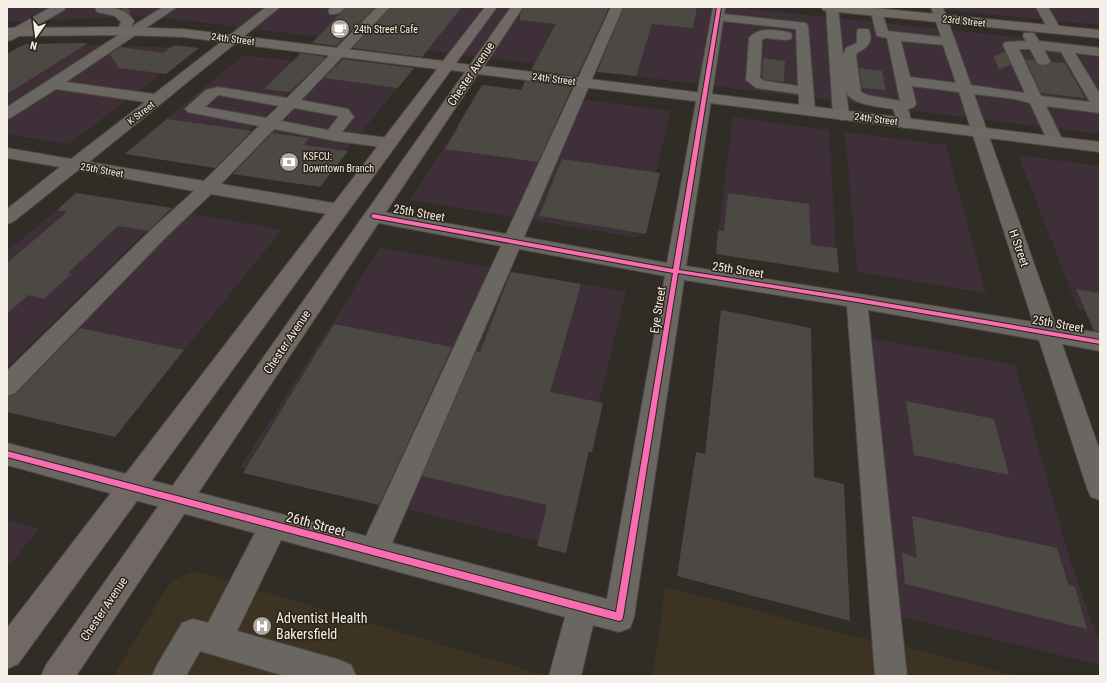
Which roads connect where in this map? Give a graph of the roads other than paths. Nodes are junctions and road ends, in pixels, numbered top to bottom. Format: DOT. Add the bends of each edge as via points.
graph roads {
  1 [pos="60,7"];
  2 [pos="101,7"];
  3 [pos="171,7"];
  4 [pos="274,7"];
  5 [pos="384,7"];
  6 [pos="491,7"];
  7 [pos="517,7"];
  8 [pos="617,7"];
  9 [pos="828,7"];
  10 [pos="1042,7"];
  11 [pos="832,8"];
  12 [pos="850,8"];
  13 [pos="718,12"];
  14 [pos="877,12"];
  15 [pos="939,13"];
  16 [pos="1024,27"];
  17 [pos="834,29"];
  18 [pos="1055,30"];
  19 [pos="129,31"];
  20 [pos="802,31"];
  21 [pos="863,32"];
  22 [pos="10,34"];
  23 [pos="1100,34"];
  24 [pos="887,35"];
  25 [pos="234,39"];
  26 [pos="948,42"];
  27 [pos="1035,45"];
  28 [pos="1065,48"];
  29 [pos="339,52"];
  30 [pos="1100,52"];
  31 [pos="1042,61"];
  32 [pos="447,66"];
  33 [pos="474,69"];
  34 [pos="904,81"];
  35 [pos="585,83"];
  36 [pos="53,84"];
  37 [pos="964,88"];
  38 [pos="806,91"];
  39 [pos="704,98"];
  40 [pos="1035,100"];
  41 [pos="155,102"];
  42 [pos="290,103"];
  43 [pos="900,106"];
  44 [pos="182,107"];
  45 [pos="1100,107"];
  46 [pos="807,110"];
  47 [pos="7,114"];
  48 [pos="841,115"];
  49 [pos="904,122"];
  50 [pos="277,124"];
  51 [pos="979,132"];
  52 [pos="332,135"];
  53 [pos="1055,141"];
  54 [pos="389,143"];
  55 [pos="1100,147"];
  56 [pos="7,153"];
  57 [pos="75,165"];
  58 [pos="207,188"];
  59 [pos="339,210"];
  60 [pos="373,216"];
  61 [pos="7,218"];
  62 [pos="513,242"];
  63 [pos="675,271"];
  64 [pos="856,300"];
  65 [pos="1048,333"];
  66 [pos="1100,342"];
  67 [pos="7,386"];
  68 [pos="7,454"];
  69 [pos="131,488"];
  70 [pos="1100,488"];
  71 [pos="179,500"];
  72 [pos="274,525"];
  73 [pos="374,552"];
  74 [pos="583,607"];
  75 [pos="619,617"];
  76 [pos="216,640"];
  77 [pos="7,653"];
  78 [pos="57,676"];
  79 [pos="168,676"];
  80 [pos="340,676"];
  81 [pos="565,676"];
  82 [pos="892,676"];
  1 -- 22 [label="street"];
  2 -- 19 [label="street" via="125,13"];
  3 -- 19 [label="street"];
  4 -- 25 [label="street, K Street"];
  5 -- 29 [label="street"];
  6 -- 32 [label="main road, Chester Avenue"];
  7 -- 33 [label="main road, Chester Avenue"];
  8 -- 35 [label="street"];
  9 -- 11 [label="main road, 23rd Street"];
  10 -- 18 [label="street"];
  11 -- 12 [label="main road, 23rd Street"];
  11 -- 17 [label="street"];
  12 -- 14 [label="main road, 23rd Street"];
  13 -- 20 [label="street"];
  13 -- 39 [label="street, Eye Street"];
  14 -- 15 [label="main road, 23rd Street"];
  14 -- 24 [label="street"];
  15 -- 16 [label="main road, 23rd Street"];
  15 -- 26 [label="street, H Street"];
  16 -- 18 [label="main road, 23rd Street"];
  16 -- 27 [label="street"];
  17 -- 20 [label="street"];
  17 -- 21 [label="street"];
  17 -- 48 [label="street"];
  18 -- 23 [label="main road, 23rd Street"];
  19 -- 22 [label="main road, 24th Street"];
  19 -- 25 [label="main road, 24th Street"];
  19 -- 36 [label="street"];
  20 -- 38 [label="street"];
  20 -- 38 [label="street" via="762,34 756,38 753,80 761,85"];
  21 -- 24 [label="street"];
  21 -- 43 [label="street" via="862,45 851,51 849,56 854,94 863,99"];
  24 -- 26 [label="street"];
  24 -- 34 [label="street"];
  25 -- 29 [label="main road, 24th Street"];
  25 -- 41 [label="street, K Street"];
  26 -- 37 [label="street, H Street"];
  27 -- 28 [label="street"];
  27 -- 31 [label="street"];
  27 -- 40 [label="street" via="1005,50"];
  28 -- 30 [label="street"];
  28 -- 45 [label="street"];
  29 -- 32 [label="main road, 24th Street"];
  29 -- 42 [label="street"];
  32 -- 33 [label="main road, 24th Street"];
  32 -- 54 [label="main road, Chester Avenue"];
  33 -- 35 [label="main road, 24th Street"];
  33 -- 60 [label="main road, Chester Avenue"];
  34 -- 37 [label="street"];
  34 -- 43 [label="street" via="909,104"];
  35 -- 39 [label="main road, 24th Street"];
  35 -- 62 [label="street"];
  36 -- 41 [label="street"];
  36 -- 47 [label="street"];
  37 -- 40 [label="street" via="1011,81"];
  37 -- 51 [label="street, H Street"];
  38 -- 46 [label="street"];
  39 -- 46 [label="main road, 24th Street"];
  39 -- 63 [label="street, Eye Street"];
  40 -- 45 [label="street" via="1064,100"];
  40 -- 53 [label="street"];
  41 -- 44 [label="street"];
  41 -- 57 [label="street, K Street"];
  42 -- 44 [label="street" via="218,91"];
  42 -- 50 [label="street"];
  42 -- 52 [label="street" via="343,112 346,118"];
  43 -- 49 [label="street"];
  44 -- 50 [label="street"];
  46 -- 48 [label="main road, 24th Street"];
  48 -- 49 [label="main road, 24th Street"];
  49 -- 51 [label="main road, 24th Street"];
  50 -- 52 [label="street"];
  50 -- 58 [label="street"];
  51 -- 53 [label="main road, 24th Street"];
  51 -- 65 [label="street, H Street"];
  52 -- 54 [label="street"];
  53 -- 55 [label="main road, 24th Street"];
  54 -- 59 [label="main road, Chester Avenue"];
  54 -- 60 [label="main road" via="396,155"];
  56 -- 57 [label="street, 25th Street"];
  57 -- 58 [label="street, 25th Street"];
  57 -- 61 [label="street, K Street"];
  58 -- 59 [label="street, 25th Street"];
  58 -- 67 [label="street"];
  59 -- 69 [label="main road, Chester Avenue"];
  60 -- 62 [label="street, 25th Street"];
  60 -- 71 [label="main road, Chester Avenue"];
  62 -- 63 [label="street, 25th Street"];
  62 -- 73 [label="street"];
  63 -- 64 [label="street, 25th Street"];
  63 -- 75 [label="street, Eye Street"];
  64 -- 65 [label="street, 25th Street"];
  64 -- 82 [label="street"];
  65 -- 66 [label="street, 25th Street"];
  65 -- 70 [label="street, H Street"];
  68 -- 69 [label="street, 26th Street"];
  69 -- 71 [label="street, 26th Street"];
  69 -- 77 [label="main road, Chester Avenue"];
  71 -- 72 [label="street, 26th Street"];
  71 -- 78 [label="main road, Chester Avenue"];
  72 -- 73 [label="street, 26th Street"];
  72 -- 76 [label="street"];
  73 -- 74 [label="street, 26th Street"];
  74 -- 75 [label="street, 26th Street"];
  74 -- 81 [label="street"];
  76 -- 79 [label="street" via="193,634"];
  76 -- 80 [label="street"];
}
